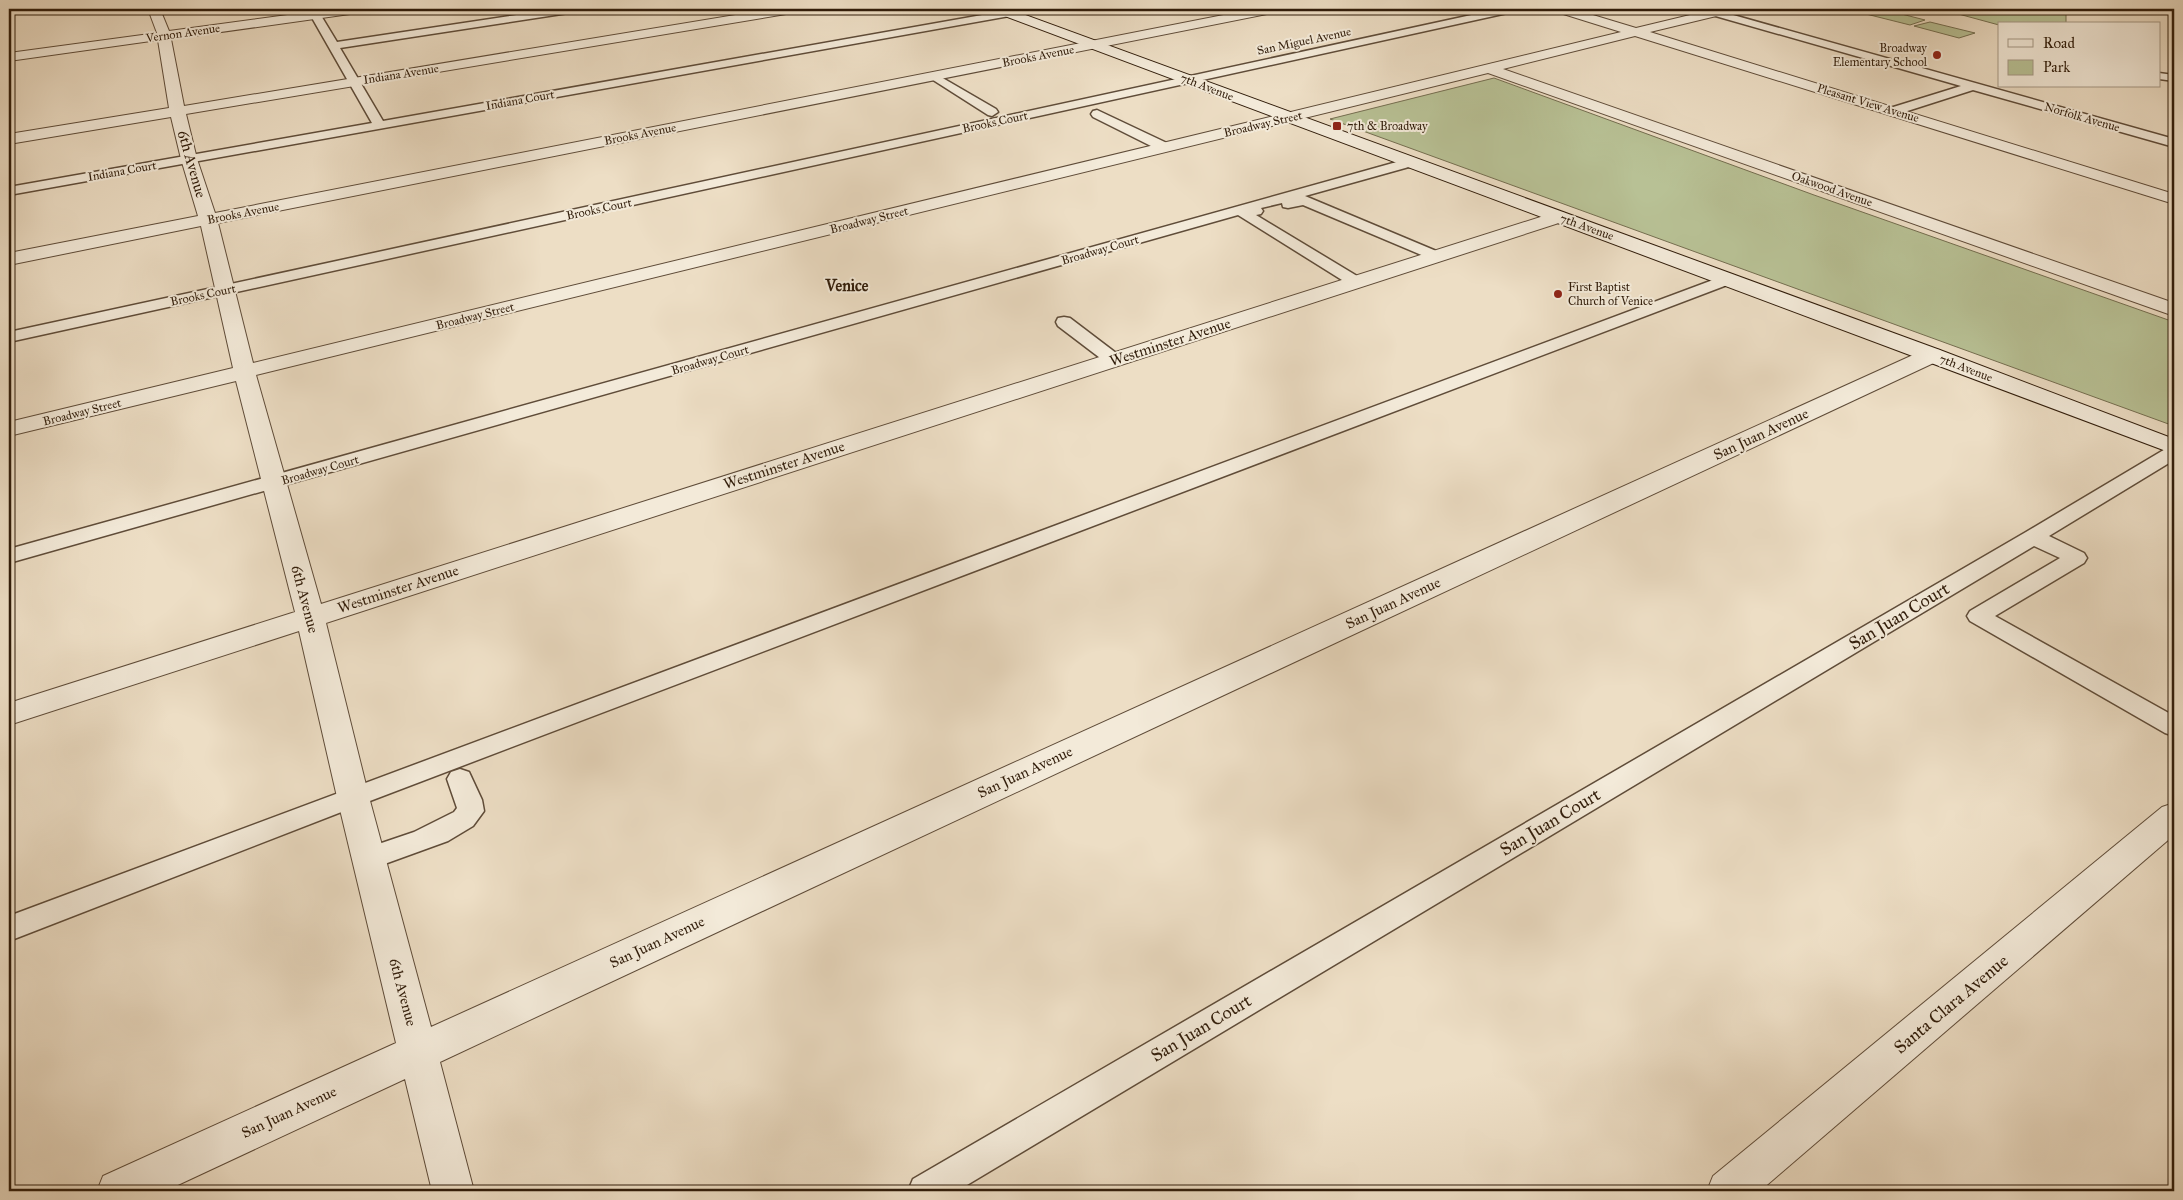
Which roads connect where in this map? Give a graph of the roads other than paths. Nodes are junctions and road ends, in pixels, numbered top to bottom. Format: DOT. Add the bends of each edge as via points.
graph roads {
  1 [pos="154,9"];
  2 [pos="357,9"];
  3 [pos="575,9"];
  4 [pos="792,9"];
  5 [pos="1032,9"];
  6 [pos="1272,9"];
  7 [pos="1512,9"];
  8 [pos="1561,9"];
  9 [pos="1702,9"];
  10 [pos="1729,9"];
  11 [pos="1004,11"];
  12 [pos="314,12"];
  13 [pos="1714,12"];
  14 [pos="1635,32"];
  15 [pos="164,35"];
  16 [pos="1094,44"];
  17 [pos="334,46"];
  18 [pos="9,58"];
  19 [pos="1489,69"];
  20 [pos="934,76"];
  21 [pos="2160,76"];
  22 [pos="2174,78"];
  23 [pos="1189,80"];
  24 [pos="354,81"];
  25 [pos="1973,86"];
  26 [pos="177,110"];
  27 [pos="1894,111"];
  28 [pos="992,112"];
  29 [pos="1097,114"];
  30 [pos="1291,118"];
  31 [pos="380,126"];
  32 [pos="9,139"];
  33 [pos="2174,143"];
  34 [pos="1164,147"];
  35 [pos="189,160"];
  36 [pos="1411,162"];
  37 [pos="9,192"];
  38 [pos="2174,199"];
  39 [pos="1560,216"];
  40 [pos="208,220"];
  41 [pos="1436,256"];
  42 [pos="9,259"];
  43 [pos="1729,279"];
  44 [pos="1356,282"];
  45 [pos="224,290"];
  46 [pos="2174,310"];
  47 [pos="1064,322"];
  48 [pos="9,338"];
  49 [pos="1932,355"];
  50 [pos="1114,360"];
  51 [pos="245,372"];
  52 [pos="9,429"];
  53 [pos="2174,447"];
  54 [pos="2174,452"];
  55 [pos="273,483"];
  56 [pos="2032,537"];
  57 [pos="9,556"];
  58 [pos="310,617"];
  59 [pos="9,714"];
  60 [pos="2174,726"];
  61 [pos="460,779"];
  62 [pos="353,797"];
  63 [pos="2174,816"];
  64 [pos="368,859"];
  65 [pos="9,929"];
  66 [pos="418,1051"];
  67 [pos="118,1191"];
  68 [pos="454,1191"];
  69 [pos="925,1191"];
  70 [pos="1728,1191"];
  1 -- 15 [label="street, 6th Avenue"];
  2 -- 12 [label="street, Vernon Avenue"];
  3 -- 17 [label="lane"];
  4 -- 24 [label="street, Indiana Avenue"];
  5 -- 11 [label="lane, Indiana Court"];
  6 -- 16 [label="street, Brooks Avenue"];
  7 -- 23 [label="lane, San Miguel Avenue"];
  8 -- 14 [label="street, Pleasant View Avenue"];
  9 -- 13 [label="lane, Norfolk Avenue"];
  10 -- 13 [label="street, Broadway Street"];
  11 -- 16 [label="street, 7th Avenue"];
  11 -- 31 [label="lane, Indiana Court"];
  12 -- 15 [label="street, Vernon Avenue"];
  12 -- 17 [label="lane"];
  13 -- 14 [label="street, Broadway Street"];
  13 -- 25 [label="lane, Norfolk Avenue"];
  14 -- 19 [label="street, Broadway Street"];
  14 -- 27 [label="street, Pleasant View Avenue"];
  15 -- 18 [label="street, Vernon Avenue"];
  15 -- 26 [label="street, 6th Avenue"];
  16 -- 20 [label="street, Brooks Avenue"];
  16 -- 23 [label="street, 7th Avenue"];
  17 -- 24 [label="lane"];
  19 -- 30 [label="street, Broadway Street"];
  19 -- 46 [label="street, Oakwood Avenue"];
  20 -- 28 [label="lane"];
  20 -- 40 [label="street, Brooks Avenue"];
  21 -- 22 [label="lane"];
  23 -- 30 [label="street, 7th Avenue"];
  23 -- 45 [label="lane, Brooks Court"];
  24 -- 26 [label="street, Indiana Avenue"];
  24 -- 31 [label="lane"];
  25 -- 27 [label="lane"];
  25 -- 33 [label="lane, Norfolk Avenue"];
  26 -- 32 [label="street, Indiana Avenue"];
  26 -- 35 [label="street, 6th Avenue"];
  27 -- 38 [label="street, Pleasant View Avenue"];
  29 -- 34 [label="lane"];
  30 -- 34 [label="street, Broadway Street"];
  30 -- 36 [label="street, 7th Avenue"];
  31 -- 35 [label="lane, Indiana Court"];
  34 -- 51 [label="street, Broadway Street"];
  35 -- 37 [label="lane, Indiana Court"];
  35 -- 40 [label="street, 6th Avenue"];
  36 -- 39 [label="street, 7th Avenue"];
  36 -- 55 [label="lane, Broadway Court"];
  39 -- 41 [label="street, Westminster Avenue"];
  39 -- 43 [label="street, 7th Avenue"];
  40 -- 42 [label="street, Brooks Avenue"];
  40 -- 45 [label="street, 6th Avenue"];
  41 -- 44 [label="street, Westminster Avenue"];
  41 -- 44 [label="lane" via="1304,200 1244,214"];
  43 -- 49 [label="street, 7th Avenue"];
  43 -- 62 [label="lane"];
  44 -- 50 [label="street, Westminster Avenue"];
  45 -- 48 [label="lane, Brooks Court"];
  45 -- 51 [label="street, 6th Avenue"];
  47 -- 50 [label="lane"];
  49 -- 53 [label="street, 7th Avenue"];
  49 -- 66 [label="street, San Juan Avenue"];
  50 -- 58 [label="street, Westminster Avenue"];
  51 -- 52 [label="street, Broadway Street"];
  51 -- 55 [label="street, 6th Avenue"];
  54 -- 56 [label="lane, San Juan Court"];
  55 -- 57 [label="lane, Broadway Court"];
  55 -- 58 [label="street, 6th Avenue"];
  56 -- 60 [label="lane" via="2076,558 1978,616"];
  56 -- 69 [label="lane, San Juan Court"];
  58 -- 59 [label="street, Westminster Avenue"];
  58 -- 62 [label="street, 6th Avenue"];
  61 -- 64 [label="lane" via="471,811 464,820 437,834"];
  62 -- 64 [label="street, 6th Avenue"];
  62 -- 65 [label="lane"];
  63 -- 70 [label="street, Santa Clara Avenue"];
  64 -- 66 [label="street, 6th Avenue"];
  66 -- 67 [label="street, San Juan Avenue"];
  66 -- 68 [label="street, 6th Avenue"];
}
